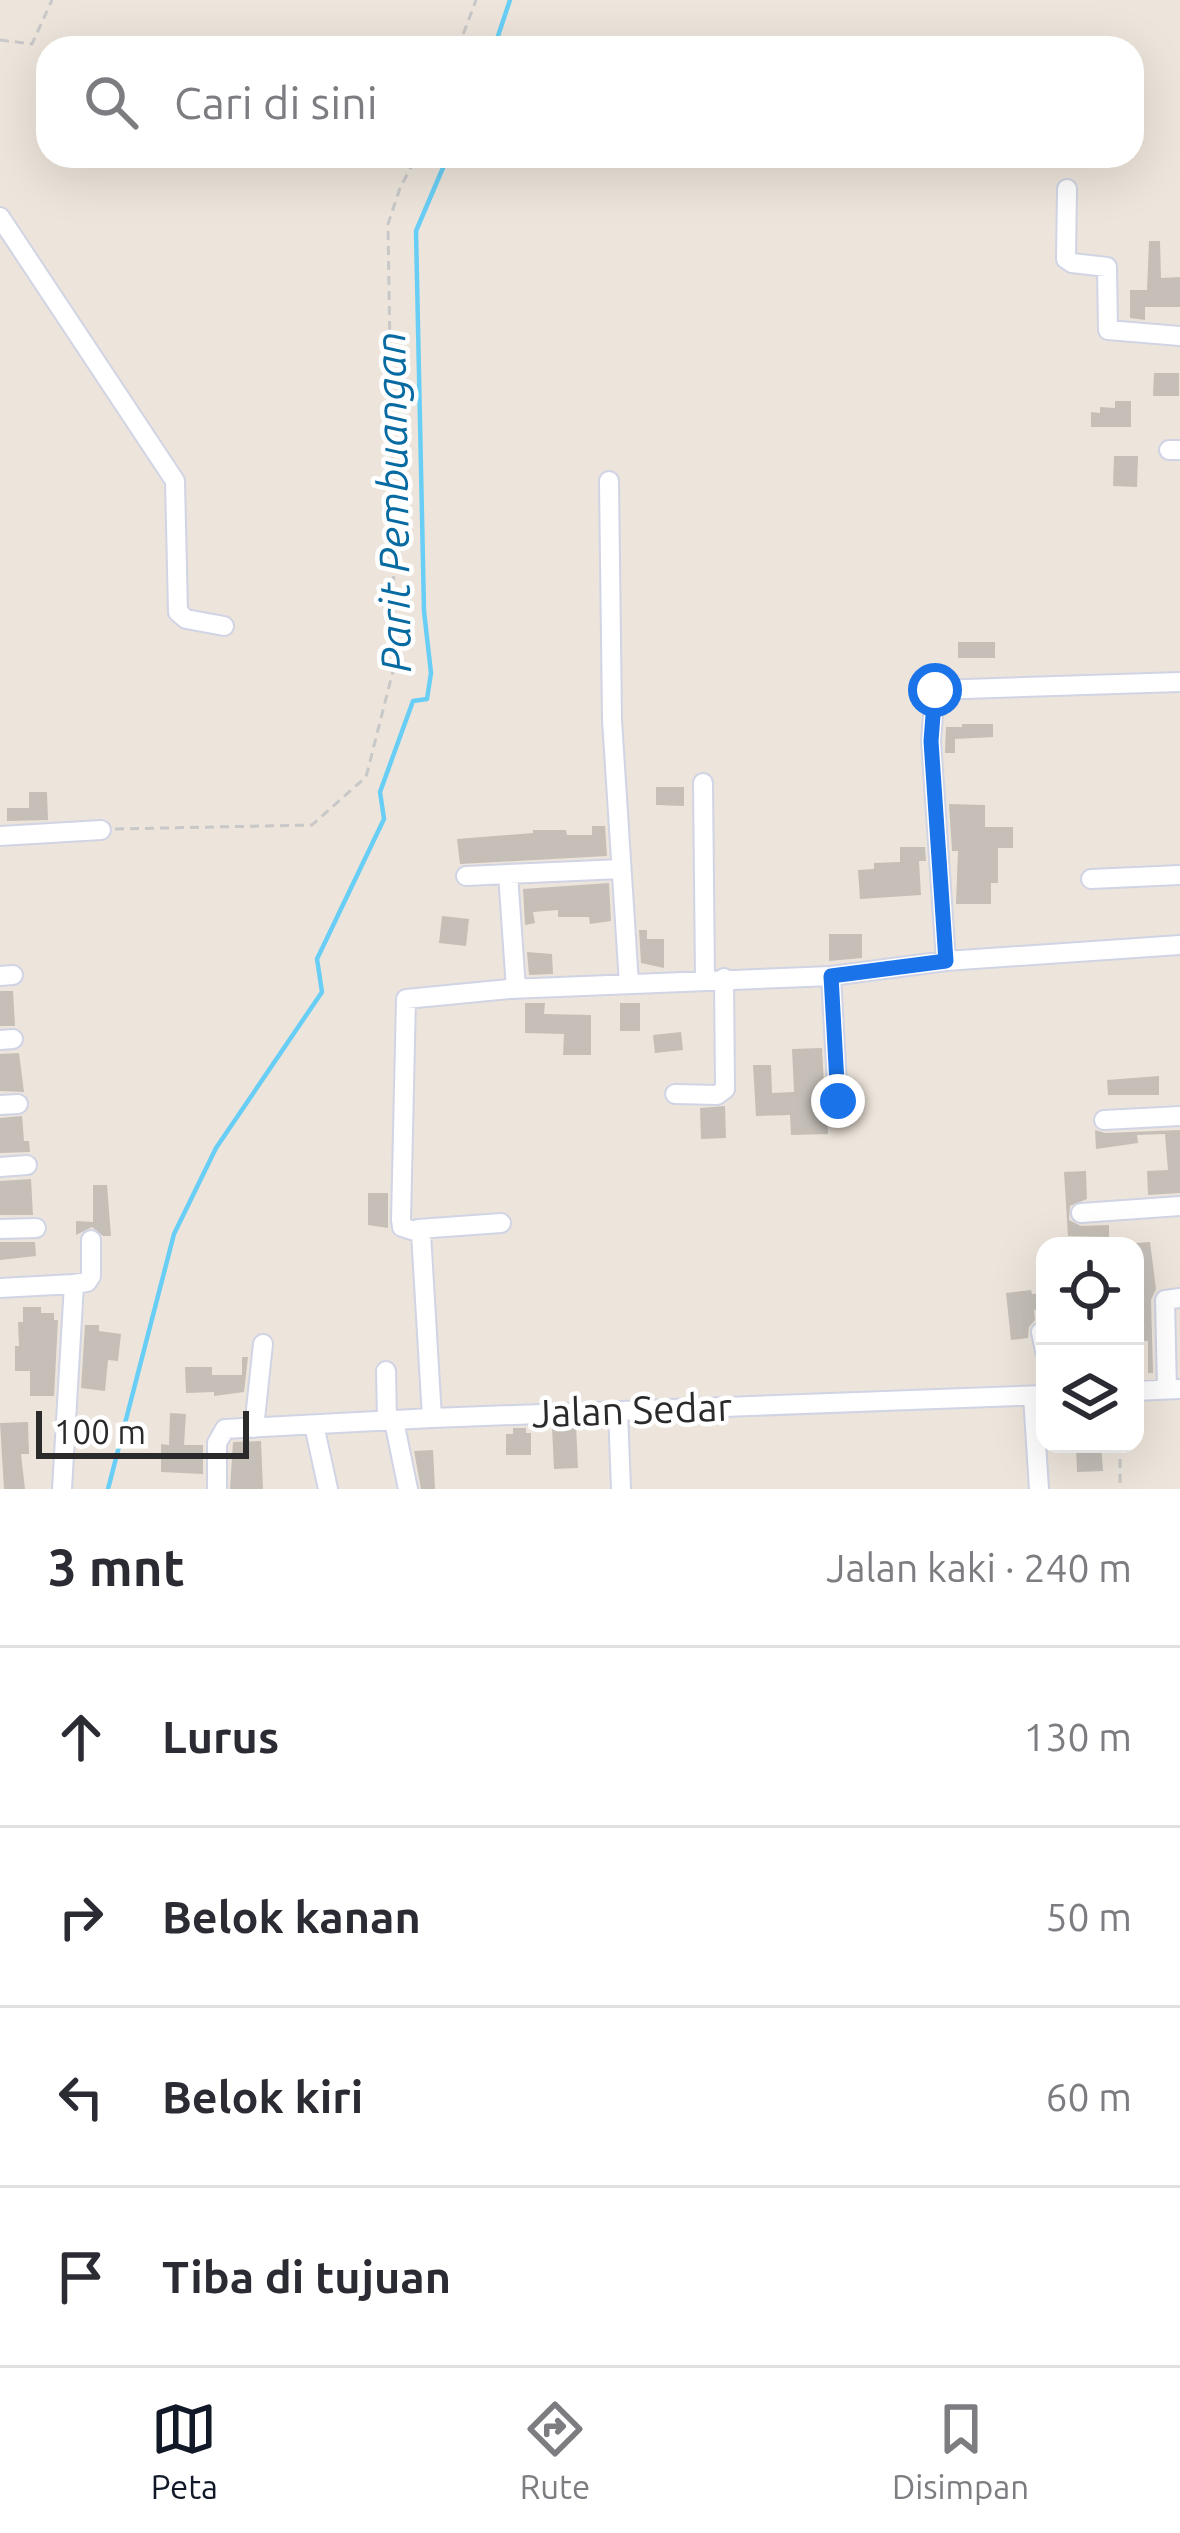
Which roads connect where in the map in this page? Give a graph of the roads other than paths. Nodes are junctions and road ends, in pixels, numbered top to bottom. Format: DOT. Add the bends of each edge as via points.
graph roads {
  1 [pos="1067,189"];
  2 [pos="0,217"];
  3 [pos="1180,336"];
  4 [pos="609,481"];
  5 [pos="224,626"];
  6 [pos="1180,682"];
  7 [pos="703,783"];
  8 [pos="101,830"];
  9 [pos="0,836"];
  10 [pos="621,869"];
  11 [pos="508,874"];
  12 [pos="1180,875"];
  13 [pos="466,876"];
  14 [pos="1090,879"];
  15 [pos="1180,945"];
  16 [pos="946,961"];
  17 [pos="831,976"];
  18 [pos="715,978"];
  19 [pos="629,984"];
  20 [pos="516,989"];
  21 [pos="675,1094"];
  22 [pos="838,1101"];
  23 [pos="1180,1115"];
  24 [pos="1104,1120"];
  25 [pos="27,1165"];
  26 [pos="0,1167"];
  27 [pos="1180,1207"];
  28 [pos="1081,1213"];
  29 [pos="501,1223"];
  30 [pos="37,1228"];
  31 [pos="0,1229"];
  32 [pos="418,1229"];
  33 [pos="92,1240"];
  34 [pos="74,1284"];
  35 [pos="0,1288"];
  36 [pos="1180,1298"];
  37 [pos="263,1344"];
  38 [pos="386,1371"];
  39 [pos="1173,1389"];
  40 [pos="1036,1396"];
  41 [pos="618,1411"];
  42 [pos="432,1418"];
  43 [pos="390,1421"];
  44 [pos="314,1425"];
  45 [pos="254,1428"];
  46 [pos="1039,1453"];
  47 [pos="62,1489"];
  48 [pos="217,1489"];
  49 [pos="328,1489"];
  50 [pos="408,1489"];
  51 [pos="621,1489"];
  52 [pos="1039,1489"];
  1 -- 3 [label="street" via="1066,259 1106,267 1108,330"];
  2 -- 5 [label="street" via="175,481 178,611 186,620"];
  4 -- 10 [label="street"];
  6 -- 16 [label="street" via="935,690 931,741"];
  7 -- 18 [label="street"];
  8 -- 9 [label="street"];
  10 -- 11 [label="street"];
  10 -- 19 [label="street"];
  11 -- 13 [label="street"];
  11 -- 20 [label="street"];
  12 -- 14 [label="street"];
  15 -- 16 [label="street"];
  16 -- 17 [label="street"];
  17 -- 18 [label="street"];
  17 -- 22 [label="street"];
  18 -- 19 [label="street"];
  18 -- 21 [label="street" via="725,1089"];
  19 -- 20 [label="street"];
  20 -- 32 [label="street" via="406,999 401,1220"];
  23 -- 24 [label="street"];
  25 -- 26 [label="street"];
  27 -- 28 [label="street"];
  29 -- 32 [label="street"];
  30 -- 31 [label="street"];
  32 -- 42 [label="street"];
  33 -- 34 [label="street" via="91,1276"];
  34 -- 35 [label="street"];
  34 -- 47 [label="street"];
  36 -- 39 [label="street" via="1165,1300"];
  37 -- 45 [label="street"];
  38 -- 43 [label="street"];
  40 -- 41 [label="street, Jalan Sedar"];
  41 -- 42 [label="street, Jalan Sedar"];
  41 -- 51 [label="street"];
  42 -- 43 [label="street, Jalan Sedar"];
  43 -- 44 [label="street, Jalan Sedar"];
  43 -- 50 [label="street"];
  44 -- 45 [label="street, Jalan Sedar"];
  44 -- 49 [label="street"];
  45 -- 48 [label="street, Jalan Sedar" via="221,1432"];
  46 -- 52 [label="street"];
}
